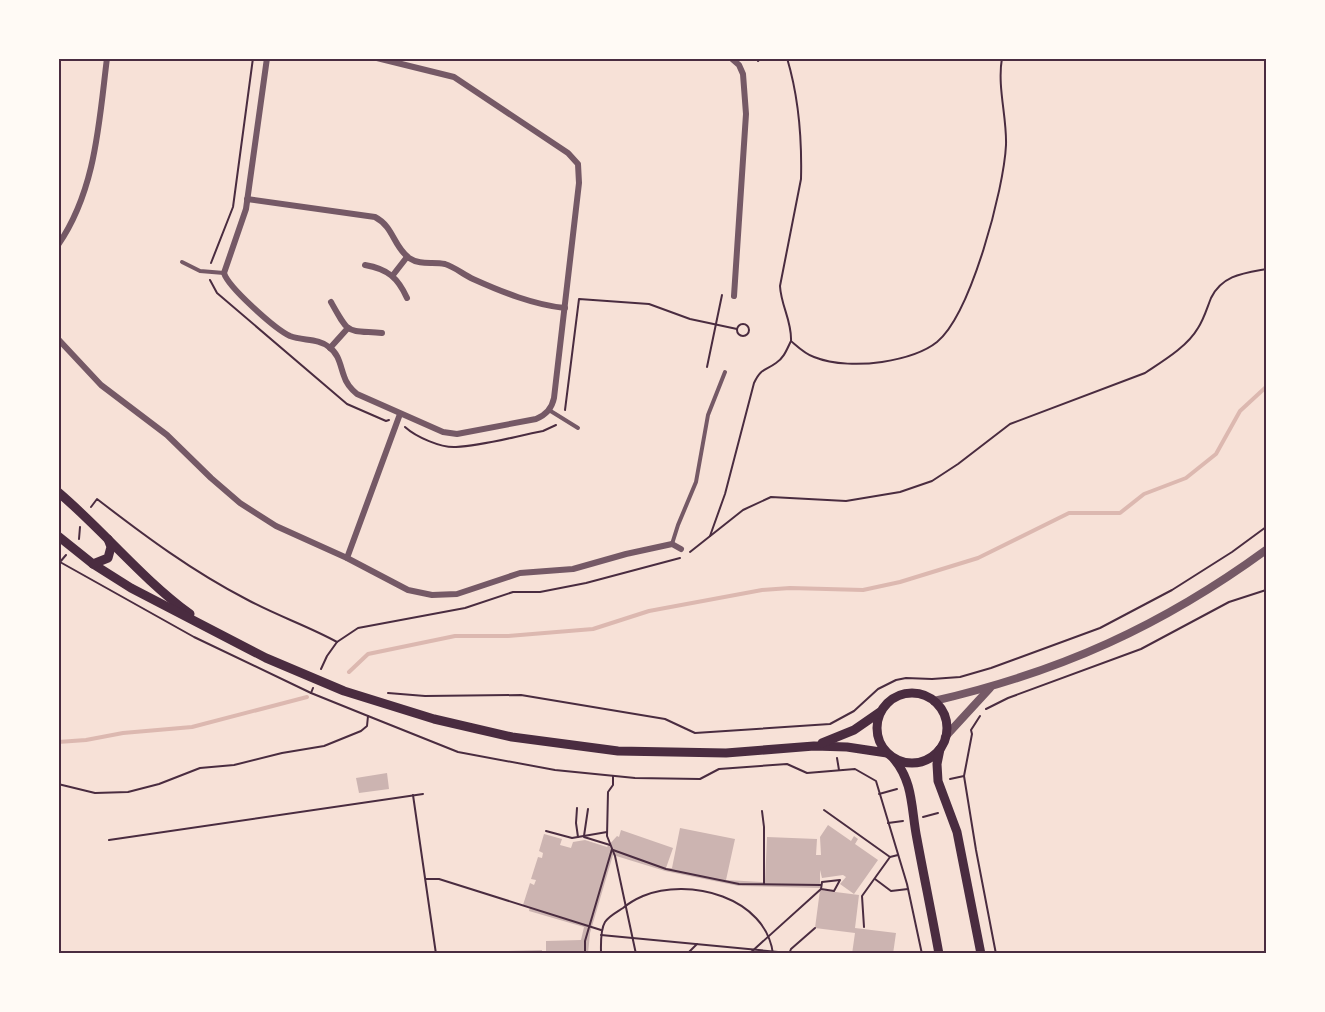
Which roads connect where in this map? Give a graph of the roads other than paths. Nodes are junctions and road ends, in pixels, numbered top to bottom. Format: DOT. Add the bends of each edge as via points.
graph roads {
  1 [pos="107,58"];
  2 [pos="267,58"];
  3 [pos="377,58"];
  4 [pos="731,58"];
  5 [pos="247,199"];
  6 [pos="58,245"];
  7 [pos="408,257"];
  8 [pos="182,262"];
  9 [pos="365,265"];
  10 [pos="224,273"];
  11 [pos="393,275"];
  12 [pos="734,296"];
  13 [pos="408,298"];
  14 [pos="332,302"];
  15 [pos="565,309"];
  16 [pos="348,328"];
  17 [pos="382,333"];
  18 [pos="58,339"];
  19 [pos="330,348"];
  20 [pos="725,372"];
  21 [pos="549,410"];
  22 [pos="400,414"];
  23 [pos="578,428"];
  24 [pos="58,492"];
  25 [pos="58,536"];
  26 [pos="108,537"];
  27 [pos="672,544"];
  28 [pos="681,549"];
  29 [pos="1266,550"];
  30 [pos="347,558"];
  31 [pos="93,564"];
  32 [pos="211,630"];
  33 [pos="990,688"];
  34 [pos="934,701"];
  35 [pos="880,712"];
  36 [pos="945,737"];
  37 [pos="814,746"];
  38 [pos="940,748"];
  39 [pos="890,755"];
  40 [pos="939,954"];
  41 [pos="981,954"];
  1 -- 6 [label="street" via="88,184"];
  2 -- 5 [label="street"];
  3 -- 15 [label="street" via="454,77 575,158 580,175"];
  4 -- 12 [label="street" via="743,74 746,114"];
  5 -- 7 [label="street" via="375,217 388,226"];
  5 -- 10 [label="street"];
  7 -- 11 [label="street"];
  7 -- 15 [label="street" via="421,263 447,265 474,280"];
  8 -- 10 [label="lane" via="193,269"];
  9 -- 11 [label="street"];
  10 -- 19 [label="street" via="233,288 282,332"];
  11 -- 13 [label="street"];
  14 -- 16 [label="street"];
  15 -- 21 [label="street" via="554,398"];
  16 -- 17 [label="street" via="361,333"];
  16 -- 19 [label="street"];
  18 -- 30 [label="street" via="101,385 166,435 225,492 276,526"];
  19 -- 22 [label="street" via="357,394"];
  20 -- 27 [label="lane" via="708,415 696,482"];
  21 -- 22 [label="street" via="536,419 457,434"];
  21 -- 23 [label="lane"];
  22 -- 30 [label="street"];
  24 -- 26 [label="main road"];
  25 -- 31 [label="main road"];
  26 -- 31 [label="main road" via="108,558"];
  26 -- 32 [label="main road" via="142,574"];
  27 -- 28 [label="street"];
  27 -- 30 [label="street" via="573,569 513,574 444,595 408,590"];
  29 -- 33 [label="street" via="1209,590 1123,638"];
  31 -- 32 [label="main road"];
  32 -- 37 [label="main road" via="353,694 512,737 586,748 670,753"];
  33 -- 34 [label="street"];
  33 -- 36 [label="street"];
  34 -- 35 [label="main road" via="924,695 902,694"];
  34 -- 36 [label="main road" via="945,717"];
  35 -- 37 [label="main road" via="854,730"];
  35 -- 39 [label="main road" via="877,734"];
  36 -- 38 [label="main road"];
  37 -- 39 [label="main road"];
  38 -- 39 [label="main road" via="924,760 903,762"];
  38 -- 41 [label="main road" via="938,781 960,845"];
  39 -- 40 [label="main road" via="900,765 909,786"];
}
